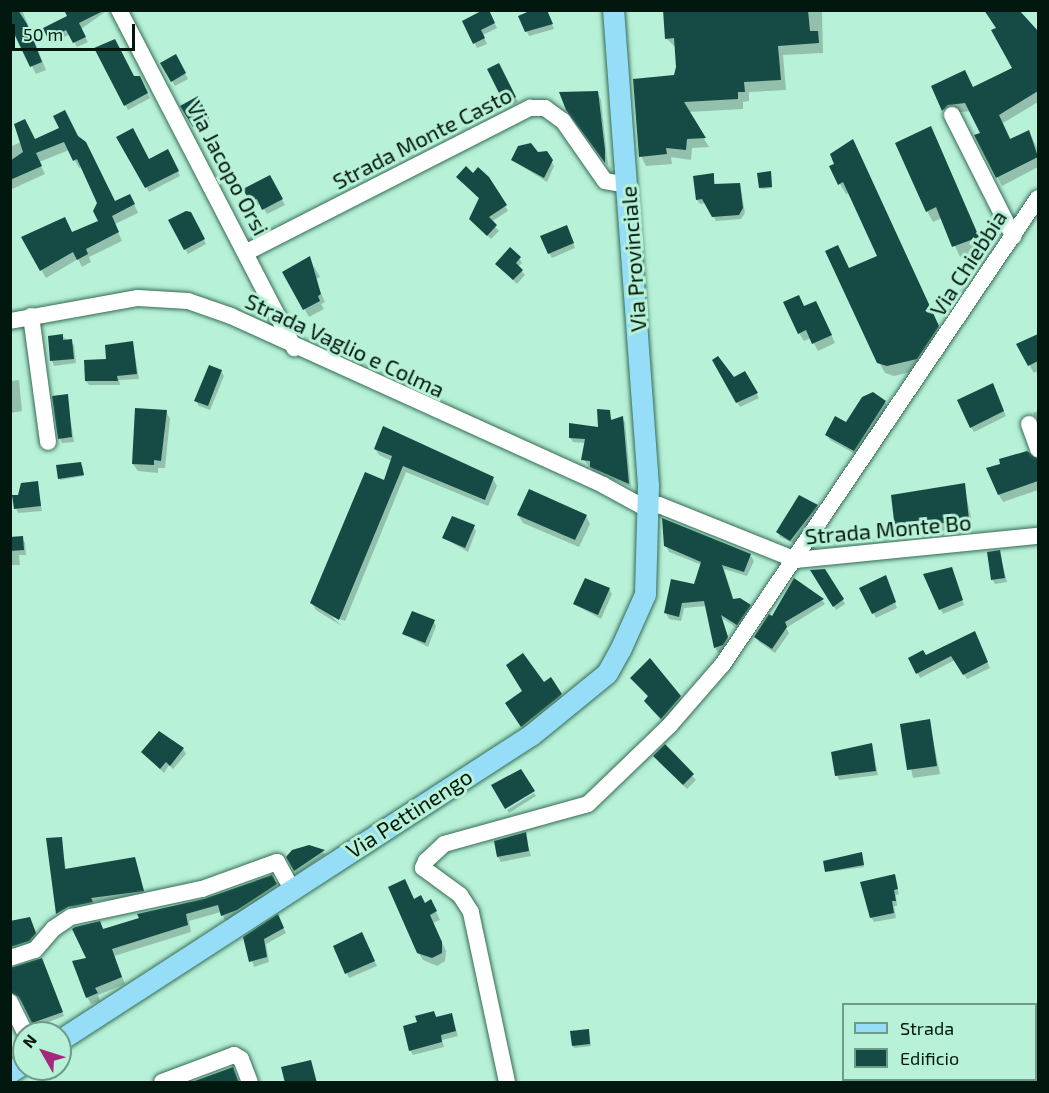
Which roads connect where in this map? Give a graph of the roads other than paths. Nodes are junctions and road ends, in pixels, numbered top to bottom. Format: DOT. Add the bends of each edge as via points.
graph roads {
  1 [pos="119,10"];
  2 [pos="614,10"];
  3 [pos="952,115"];
  4 [pos="627,185"];
  5 [pos="1038,198"];
  6 [pos="1013,236"];
  7 [pos="247,252"];
  8 [pos="32,316"];
  9 [pos="10,321"];
  10 [pos="294,348"];
  11 [pos="1029,424"];
  12 [pos="48,442"];
  13 [pos="1038,449"];
  14 [pos="645,508"];
  15 [pos="1038,536"];
  16 [pos="796,560"];
  17 [pos="292,889"];
  18 [pos="10,958"];
  19 [pos="10,1002"];
  20 [pos="19,1021"];
  21 [pos="72,1032"];
  22 [pos="162,1083"];
  23 [pos="250,1083"];
  24 [pos="507,1083"];
  1 -- 7 [label="street, Via Jacopo Orsi"];
  2 -- 4 [label="main road, Via Provinciale"];
  3 -- 6 [label="street"];
  4 -- 7 [label="street, Strada Monte Casto" via="605,181 563,121 545,108 530,108"];
  4 -- 14 [label="main road, Via Provinciale" via="647,474"];
  5 -- 6 [label="street, Via Chiebbia"];
  6 -- 16 [label="street, Via Chiebbia"];
  7 -- 10 [label="street, Via Jacopo Orsi"];
  8 -- 9 [label="street, Strada Vaglio e Colma"];
  8 -- 10 [label="street, Strada Vaglio e Colma" via="138,298 188,301 231,316"];
  8 -- 12 [label="street"];
  10 -- 14 [label="street, Strada Vaglio e Colma" via="603,485"];
  11 -- 13 [label="street"];
  14 -- 16 [label="street, Strada Monte Bo" via="659,505"];
  14 -- 17 [label="main road, Via Pettinengo" via="645,594 637,619 607,673 531,735"];
  15 -- 16 [label="street, Strada Monte Bo"];
  16 -- 24 [label="street, Via Chiebbia" via="723,664 670,725 588,804 444,844 426,861 423,868 460,895 471,912"];
  17 -- 18 [label="street" via="277,862 202,889 71,917 53,929 35,950"];
  17 -- 21 [label="main road, Via Pettinengo"];
  19 -- 20 [label="street"];
  22 -- 23 [label="street" via="234,1055 241,1059"];
}
